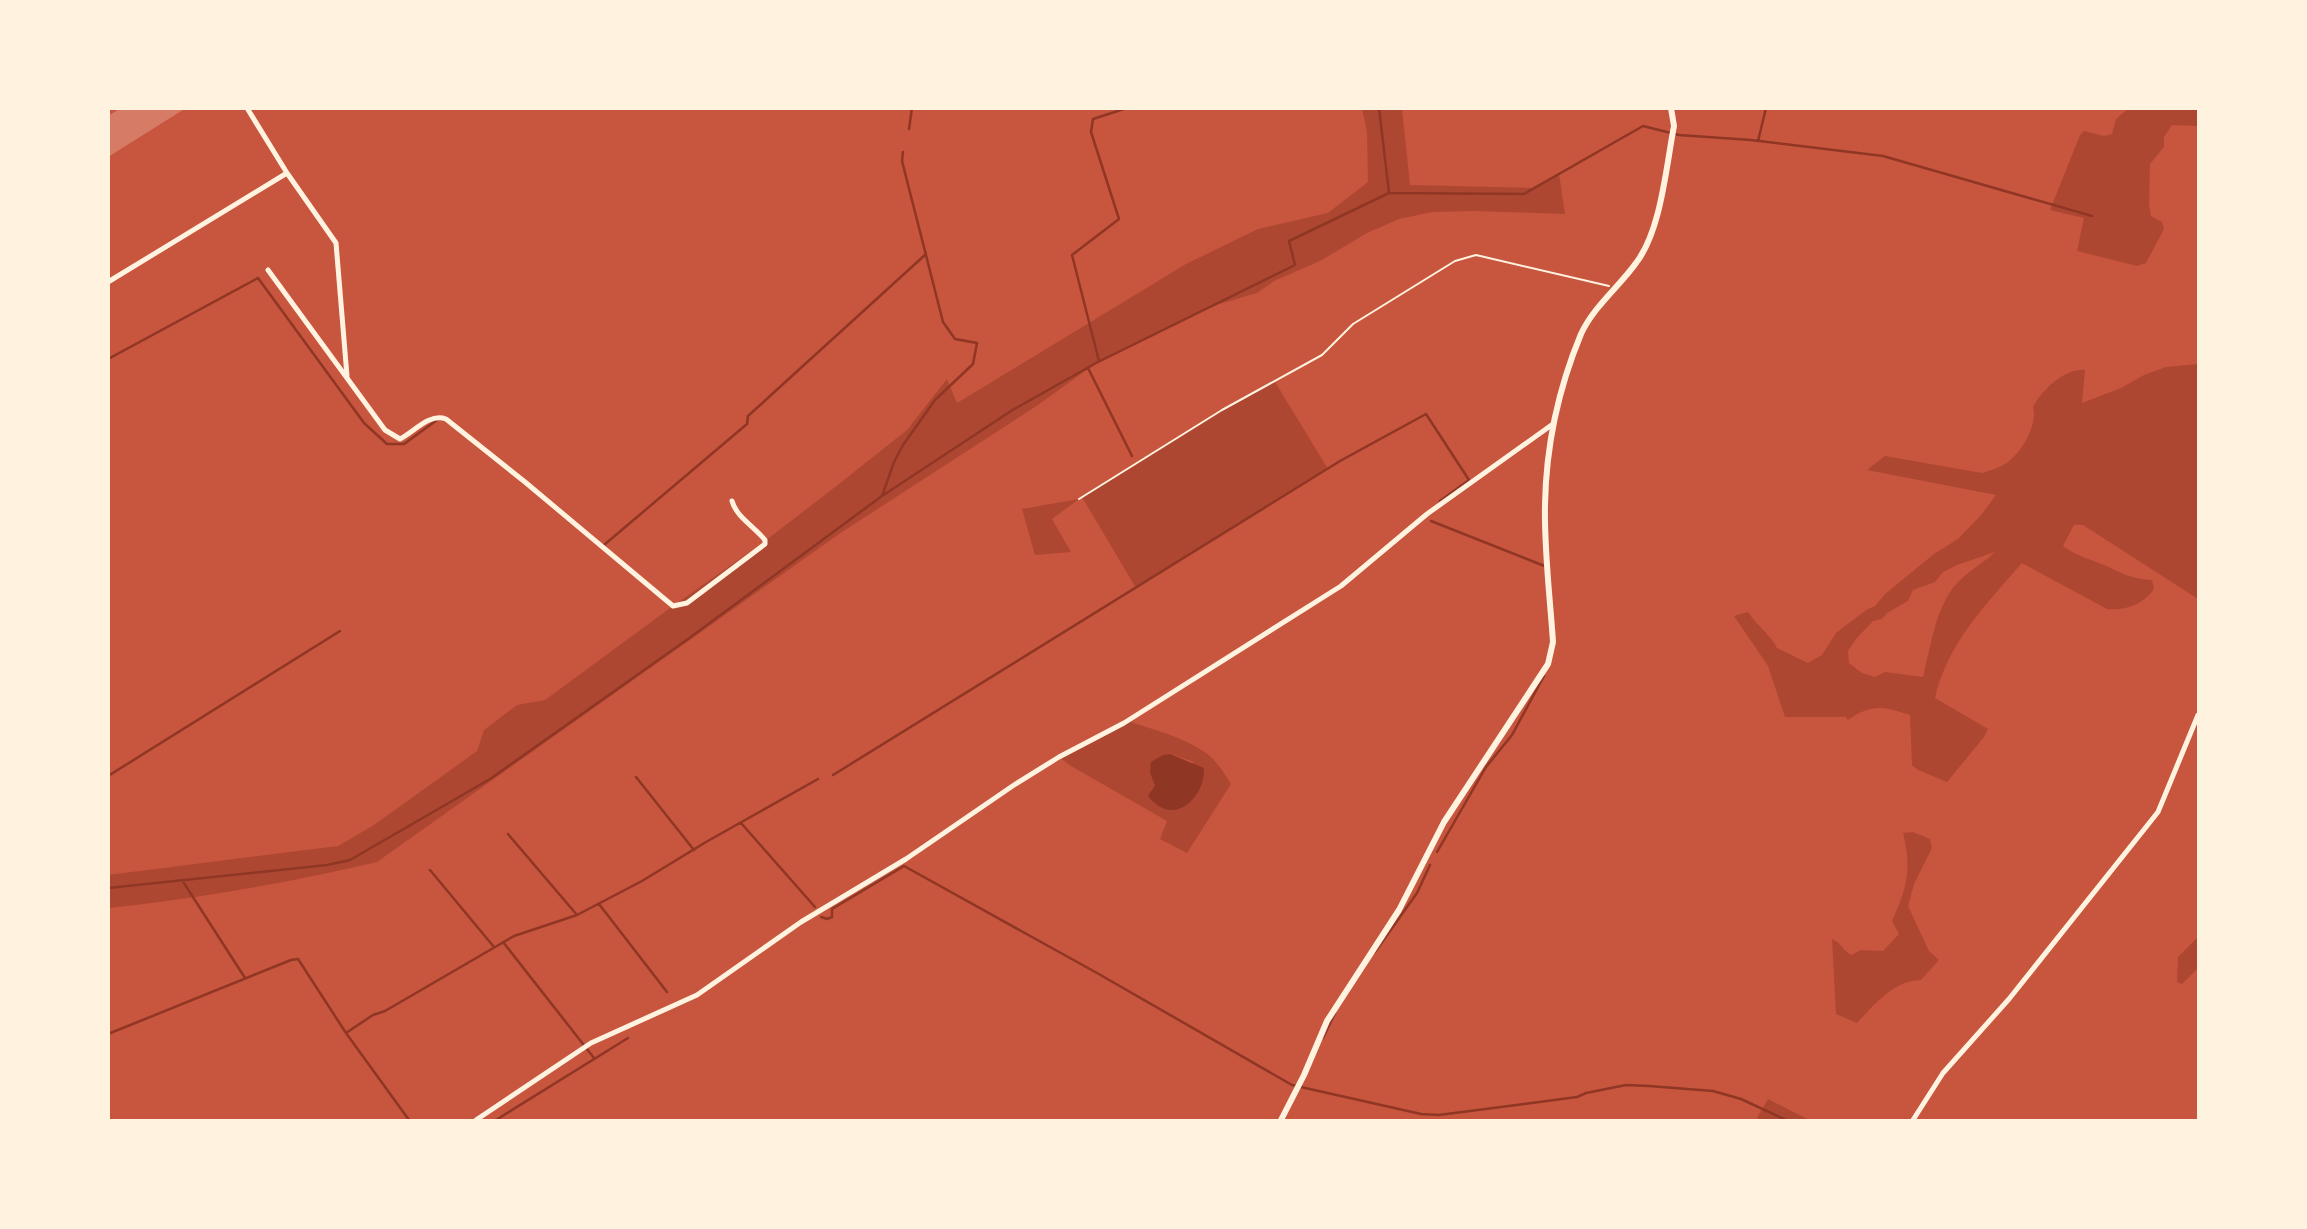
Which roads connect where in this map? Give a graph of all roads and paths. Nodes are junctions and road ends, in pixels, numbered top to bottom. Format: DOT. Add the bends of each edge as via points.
graph roads {
  1 [pos="247,108"];
  2 [pos="1671,108"];
  3 [pos="286,173"];
  4 [pos="268,270"];
  5 [pos="108,282"];
  6 [pos="1612,289"];
  7 [pos="348,380"];
  8 [pos="1553,424"];
  9 [pos="1079,499"];
  10 [pos="732,501"];
  11 [pos="2199,715"];
  12 [pos="476,1121"];
  13 [pos="1281,1121"];
  14 [pos="1913,1121"];
  1 -- 3 [label="street"];
  2 -- 6 [label="street" via="1674,129 1653,233 1637,263"];
  3 -- 5 [label="street"];
  3 -- 7 [label="street" via="336,243"];
  4 -- 7 [label="street"];
  6 -- 8 [label="street" via="1582,332"];
  6 -- 9 [label="path" via="1607,283 1476,255 1455,261 1353,324 1322,355 1222,410"];
  7 -- 10 [label="street" via="385,430 400,439 433,418 446,419 673,606 687,603 765,544"];
  8 -- 12 [label="street" via="1427,514 1341,586 1124,723 1014,785 697,995 589,1044"];
  8 -- 13 [label="street" via="1545,504 1553,642 1548,664 1444,822 1399,911 1327,1021"];
  11 -- 14 [label="street" via="2158,812 2009,999 1943,1073"];
}
